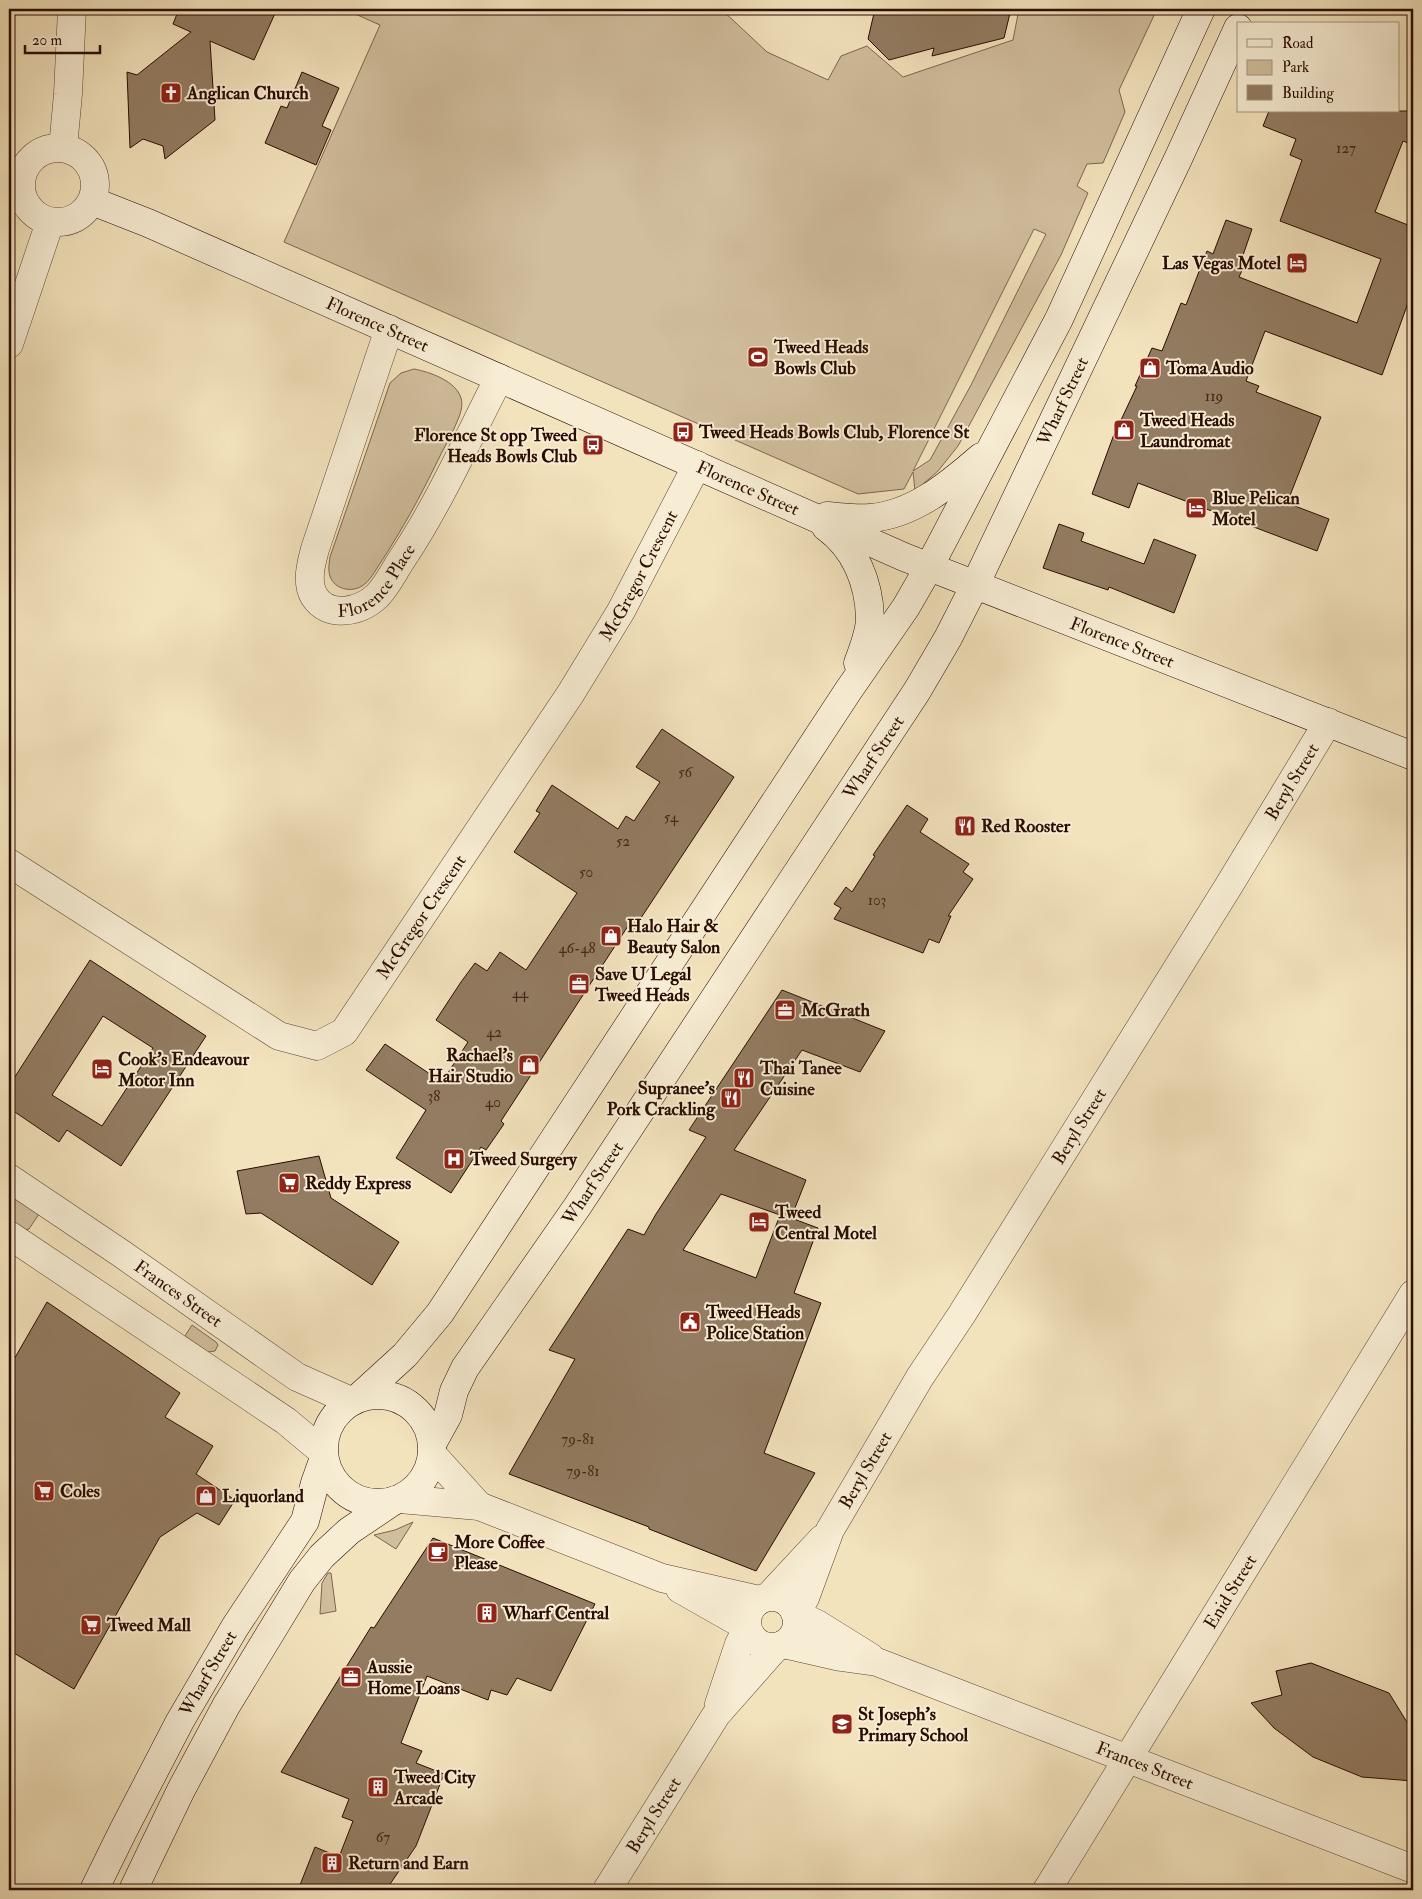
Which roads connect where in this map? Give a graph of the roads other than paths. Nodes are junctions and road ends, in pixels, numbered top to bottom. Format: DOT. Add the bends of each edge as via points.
graph roads {
  1 [pos="72,9"];
  2 [pos="1201,9"];
  3 [pos="1247,9"];
  4 [pos="1241,22"];
  5 [pos="1237,30"];
  6 [pos="63,148"];
  7 [pos="17,166"];
  8 [pos="92,201"];
  9 [pos="50,222"];
  10 [pos="389,329"];
  11 [pos="9,344"];
  12 [pos="499,378"];
  13 [pos="992,448"];
  14 [pos="697,465"];
  15 [pos="810,515"];
  16 [pos="929,567"];
  17 [pos="975,585"];
  18 [pos="848,690"];
  19 [pos="1328,722"];
  20 [pos="1413,756"];
  21 [pos="9,863"];
  22 [pos="9,1178"];
  23 [pos="9,1235"];
  24 [pos="1413,1294"];
  25 [pos="355,1399"];
  26 [pos="432,1449"];
  27 [pos="323,1455"];
  28 [pos="397,1500"];
  29 [pos="479,1506"];
  30 [pos="830,1530"];
  31 [pos="662,1578"];
  32 [pos="764,1598"];
  33 [pos="796,1613"];
  34 [pos="747,1628"];
  35 [pos="780,1645"];
  36 [pos="877,1662"];
  37 [pos="716,1715"];
  38 [pos="1128,1759"];
  39 [pos="1413,1869"];
  40 [pos="94,1890"];
  41 [pos="133,1890"];
  42 [pos="607,1890"];
  43 [pos="1047,1890"];
  1 -- 6 [label="street"];
  2 -- 13 [label="street" via="1060,318"];
  3 -- 4 [label="street"];
  5 -- 17 [label="street, Wharf Street"];
  6 -- 7 [label="street" via="52,148"];
  6 -- 8 [label="street" via="83,158 91,167 95,189"];
  7 -- 9 [label="street" via="22,176 20,188 23,199 30,210"];
  8 -- 9 [label="street" via="75,218"];
  8 -- 10 [label="street, Florence Street"];
  9 -- 11 [label="street"];
  10 -- 12 [label="street, Florence Street"];
  10 -- 12 [label="street, Florence Place" via="315,548 310,568 311,591 319,604 341,611 358,609 378,595 418,535"];
  12 -- 14 [label="street, Florence Street"];
  13 -- 15 [label="street" via="941,490 895,513 871,518"];
  13 -- 16 [label="street"];
  14 -- 15 [label="street, Florence Street"];
  14 -- 21 [label="street, McGregor Crescent" via="602,645 344,1032 317,1046 279,1036"];
  15 -- 16 [label="street, Florence Street"];
  15 -- 18 [label="street" via="847,547 861,570 866,592 870,620 864,648"];
  16 -- 17 [label="street, Florence Street"];
  16 -- 18 [label="street" via="906,607"];
  17 -- 19 [label="street, Florence Street"];
  17 -- 26 [label="street, Wharf Street" via="912,698 549,1248 465,1368"];
  18 -- 25 [label="street" via="440,1313 405,1355"];
  19 -- 20 [label="street, Florence Street"];
  19 -- 30 [label="street, Beryl Street" via="920,1377"];
  22 -- 25 [label="street, Frances Street" via="297,1377"];
  23 -- 27 [label="street" via="286,1421"];
  24 -- 38 [label="street, Enid Street"];
  25 -- 26 [label="street" via="375,1394 392,1396 407,1403 420,1414 428,1428"];
  25 -- 27 [label="street" via="339,1410 330,1422 324,1436"];
  26 -- 28 [label="street" via="429,1468 422,1480"];
  26 -- 29 [label="street"];
  27 -- 28 [label="street" via="330,1476 342,1490 358,1500 376,1503"];
  27 -- 40 [label="street, Wharf Street" via="305,1521 235,1627 180,1721"];
  28 -- 29 [label="street"];
  28 -- 41 [label="street, Wharf Street" via="349,1531 322,1556 302,1581 226,1706"];
  29 -- 31 [label="street"];
  30 -- 32 [label="street, Beryl Street"];
  30 -- 33 [label="street, Beryl Street" via="805,1598"];
  31 -- 32 [label="street"];
  31 -- 34 [label="street"];
  32 -- 33 [label="street" via="784,1600"];
  32 -- 34 [label="street" via="748,1612"];
  33 -- 35 [label="street" via="792,1637"];
  33 -- 36 [label="street, Frances Street"];
  34 -- 35 [label="street" via="756,1642 765,1646"];
  34 -- 37 [label="street, Beryl Street"];
  35 -- 36 [label="street, Frances Street"];
  35 -- 37 [label="street, Beryl Street"];
  36 -- 38 [label="street, Frances Street"];
  37 -- 42 [label="street, Beryl Street"];
  38 -- 39 [label="street, Frances Street"];
  38 -- 43 [label="street, Enid Street"];
}
